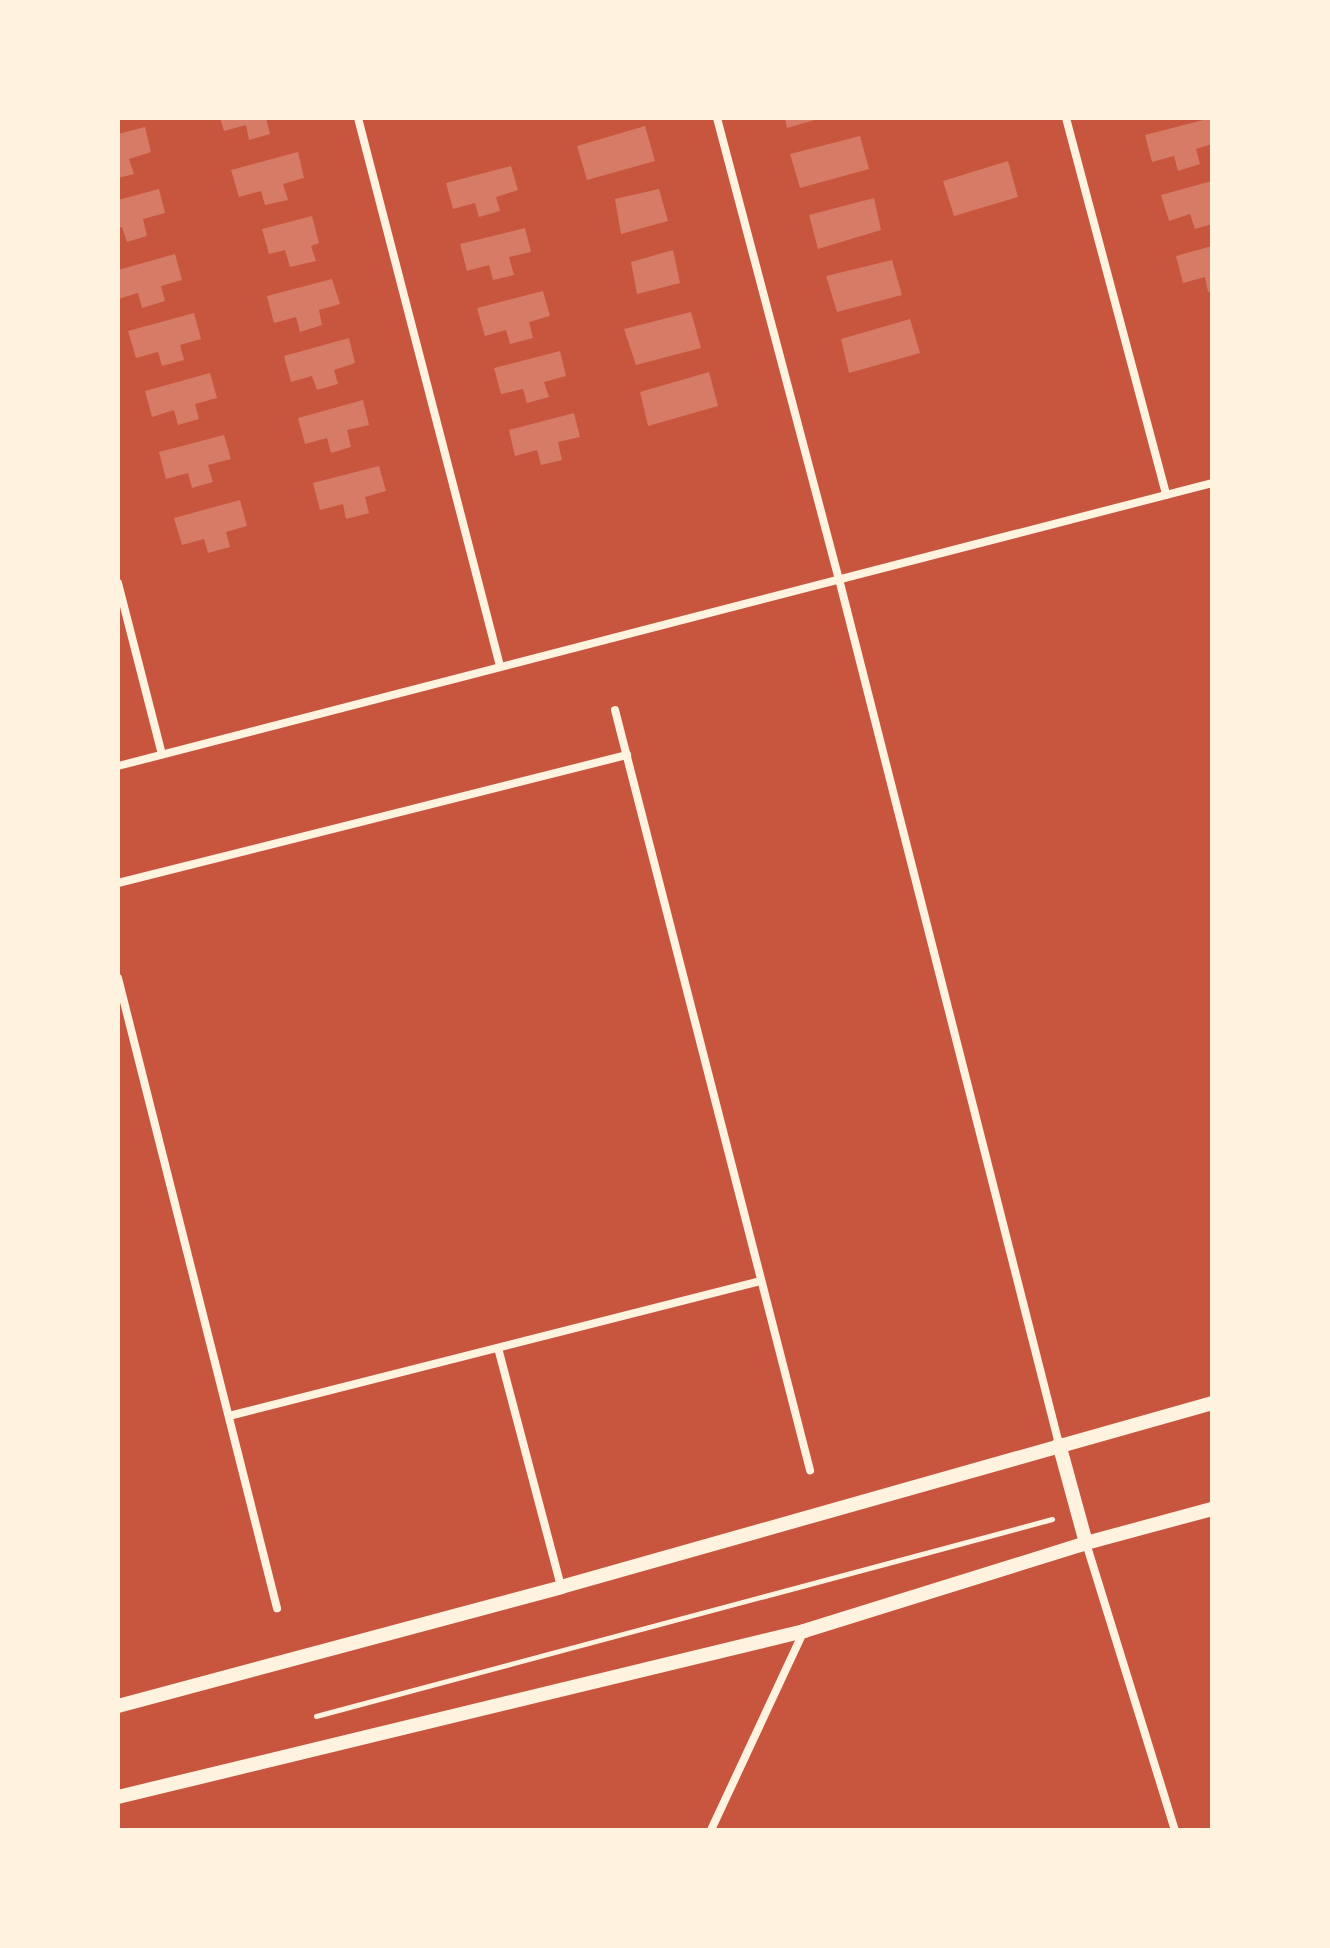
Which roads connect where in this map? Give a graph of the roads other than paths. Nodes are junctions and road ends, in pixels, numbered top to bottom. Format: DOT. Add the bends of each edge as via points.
graph roads {
  1 [pos="358,118"];
  2 [pos="717,118"];
  3 [pos="1066,118"];
  4 [pos="1212,483"];
  5 [pos="1166,495"];
  6 [pos="839,579"];
  7 [pos="118,583"];
  8 [pos="500,666"];
  9 [pos="615,710"];
  10 [pos="162,754"];
  11 [pos="627,755"];
  12 [pos="118,766"];
  13 [pos="118,883"];
  14 [pos="118,978"];
  15 [pos="761,1281"];
  16 [pos="498,1348"];
  17 [pos="1212,1403"];
  18 [pos="229,1416"];
  19 [pos="1059,1444"];
  20 [pos="810,1470"];
  21 [pos="1212,1509"];
  22 [pos="1086,1543"];
  23 [pos="561,1587"];
  24 [pos="277,1608"];
  25 [pos="804,1631"];
  26 [pos="118,1706"];
  27 [pos="118,1797"];
  28 [pos="711,1830"];
  29 [pos="1175,1830"];
  1 -- 8 [label="street"];
  2 -- 6 [label="street"];
  3 -- 5 [label="street"];
  4 -- 5 [label="street"];
  5 -- 6 [label="street"];
  6 -- 8 [label="street"];
  6 -- 19 [label="street"];
  7 -- 10 [label="street"];
  8 -- 10 [label="street"];
  9 -- 11 [label="street"];
  10 -- 12 [label="street"];
  11 -- 13 [label="street"];
  11 -- 15 [label="street"];
  14 -- 18 [label="street"];
  15 -- 16 [label="street"];
  15 -- 20 [label="street"];
  16 -- 18 [label="street"];
  16 -- 23 [label="street"];
  17 -- 19 [label="street"];
  18 -- 24 [label="street"];
  19 -- 22 [label="street"];
  19 -- 23 [label="street"];
  21 -- 22 [label="street"];
  22 -- 25 [label="street"];
  22 -- 29 [label="street"];
  23 -- 26 [label="street"];
  25 -- 27 [label="street"];
  25 -- 28 [label="street"];
}
